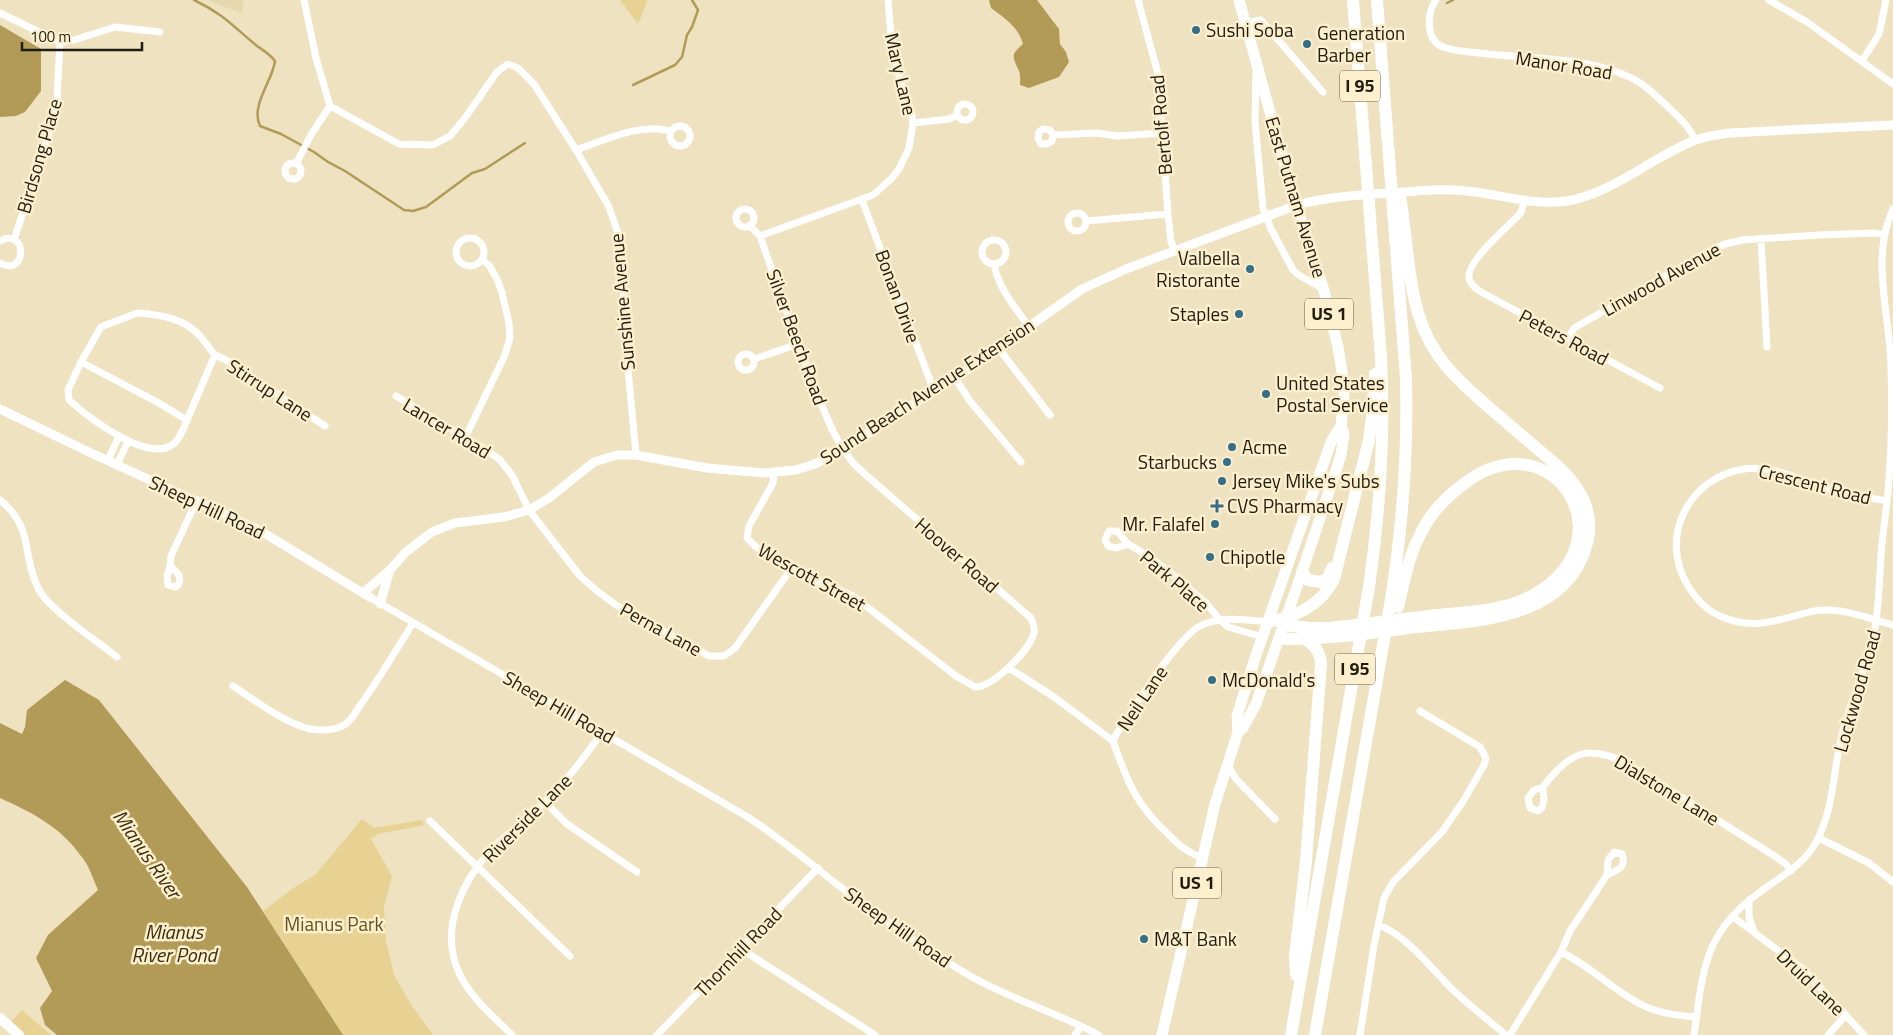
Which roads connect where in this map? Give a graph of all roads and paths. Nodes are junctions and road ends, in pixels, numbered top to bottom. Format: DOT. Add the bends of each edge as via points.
graph roads {
  1 [pos="304,0"];
  2 [pos="888,0"];
  3 [pos="1138,0"];
  4 [pos="1239,0"];
  5 [pos="1353,0"];
  6 [pos="1436,0"];
  7 [pos="1769,0"];
  8 [pos="1886,0"];
  9 [pos="1377,2"];
  10 [pos="0,13"];
  11 [pos="1245,23"];
  12 [pos="160,32"];
  13 [pos="60,42"];
  14 [pos="1256,60"];
  15 [pos="1862,61"];
  16 [pos="1893,84"];
  17 [pos="1323,92"];
  18 [pos="330,106"];
  19 [pos="958,115"];
  20 [pos="913,123"];
  21 [pos="1893,125"];
  22 [pos="670,132"];
  23 [pos="1163,133"];
  24 [pos="1053,134"];
  25 [pos="1695,140"];
  26 [pos="576,150"];
  27 [pos="296,164"];
  28 [pos="862,200"];
  29 [pos="1524,201"];
  30 [pos="1297,205"];
  31 [pos="1893,209"];
  32 [pos="1168,214"];
  33 [pos="1399,214"];
  34 [pos="1265,216"];
  35 [pos="1086,221"];
  36 [pos="750,226"];
  37 [pos="1884,235"];
  38 [pos="760,236"];
  39 [pos="1761,238"];
  40 [pos="14,240"];
  41 [pos="0,242"];
  42 [pos="1175,251"];
  43 [pos="482,260"];
  44 [pos="0,263"];
  45 [pos="994,264"];
  46 [pos="1324,291"];
  47 [pos="1377,299"];
  48 [pos="1029,327"];
  49 [pos="1568,338"];
  50 [pos="798,344"];
  51 [pos="1767,347"];
  52 [pos="999,349"];
  53 [pos="215,355"];
  54 [pos="754,360"];
  55 [pos="81,362"];
  56 [pos="1892,366"];
  57 [pos="955,378"];
  58 [pos="1660,388"];
  59 [pos="934,391"];
  60 [pos="396,396"];
  61 [pos="0,409"];
  62 [pos="1050,415"];
  63 [pos="187,420"];
  64 [pos="325,426"];
  65 [pos="1341,426"];
  66 [pos="119,436"];
  67 [pos="466,438"];
  68 [pos="128,442"];
  69 [pos="842,450"];
  70 [pos="636,455"];
  71 [pos="108,460"];
  72 [pos="1021,462"];
  73 [pos="117,464"];
  74 [pos="774,473"];
  75 [pos="0,500"];
  76 [pos="197,500"];
  77 [pos="1887,501"];
  78 [pos="529,510"];
  79 [pos="1349,523"];
  80 [pos="1128,544"];
  81 [pos="170,566"];
  82 [pos="390,570"];
  83 [pos="791,570"];
  84 [pos="1302,572"];
  85 [pos="363,593"];
  86 [pos="371,598"];
  87 [pos="380,604"];
  88 [pos="1220,620"];
  89 [pos="1285,621"];
  90 [pos="1430,621"];
  91 [pos="1876,621"];
  92 [pos="1269,622"];
  93 [pos="413,623"];
  94 [pos="1893,625"];
  95 [pos="1328,633"];
  96 [pos="1263,637"];
  97 [pos="1279,639"];
  98 [pos="1304,639"];
  99 [pos="118,657"];
  100 [pos="1009,668"];
  101 [pos="233,686"];
  102 [pos="1374,696"];
  103 [pos="1420,711"];
  104 [pos="602,732"];
  105 [pos="1238,732"];
  106 [pos="1113,741"];
  107 [pos="1227,764"];
  108 [pos="1543,787"];
  109 [pos="545,802"];
  110 [pos="1275,820"];
  111 [pos="430,821"];
  112 [pos="1818,838"];
  113 [pos="1203,858"];
  114 [pos="478,868"];
  115 [pos="818,868"];
  116 [pos="1791,870"];
  117 [pos="637,872"];
  118 [pos="1606,875"];
  119 [pos="1893,882"];
  120 [pos="1749,900"];
  121 [pos="1732,916"];
  122 [pos="1378,925"];
  123 [pos="1754,932"];
  124 [pos="741,949"];
  125 [pos="1561,952"];
  126 [pos="570,956"];
  127 [pos="1297,997"];
  128 [pos="1846,1015"];
  129 [pos="1697,1017"];
  130 [pos="0,1018"];
  131 [pos="1081,1026"];
  132 [pos="19,1035"];
  133 [pos="512,1035"];
  134 [pos="657,1035"];
  135 [pos="875,1035"];
  136 [pos="1075,1035"];
  137 [pos="1099,1035"];
  138 [pos="1162,1035"];
  139 [pos="1291,1035"];
  140 [pos="1315,1035"];
  141 [pos="1360,1035"];
  142 [pos="1506,1035"];
  143 [pos="1510,1035"];
  144 [pos="1694,1035"];
  145 [pos="1828,1035"];
  146 [pos="1864,1035"];
  1 -- 18 [label="street"];
  2 -- 20 [label="street, Mary Lane" via="892,48"];
  3 -- 23 [label="street, Bertolf Road" via="1158,74"];
  4 -- 11 [label="main road, East Putnam Avenue / US 1"];
  5 -- 47 [label="highway, I 95"];
  6 -- 25 [label="street, Manor Road" via="1429,23 1436,43 1470,52 1587,64 1627,76 1659,99 1690,129"];
  7 -- 15 [label="street"];
  8 -- 15 [label="street" via="1879,34"];
  9 -- 33 [label="highway, I 95" via="1388,133"];
  10 -- 13 [label="street"];
  11 -- 14 [label="main road, East Putnam Avenue / US 1"];
  11 -- 17 [label="street" via="1260,20"];
  12 -- 13 [label="street" via="115,27"];
  13 -- 40 [label="street, Birdsong Place" via="57,99 51,127"];
  14 -- 30 [label="main road, East Putnam Avenue / US 1"];
  14 -- 34 [label="street" via="1255,122"];
  15 -- 16 [label="street"];
  18 -- 26 [label="street, Sunshine Avenue" via="398,144 433,145 450,136 496,72 508,64 522,70 534,84"];
  18 -- 27 [label="street"];
  19 -- 20 [label="street"];
  20 -- 28 [label="street, Mary Lane" via="909,148 899,169"];
  21 -- 25 [label="street, Sound Beach Avenue Extension" via="1729,133"];
  22 -- 26 [label="street" via="659,128 638,130"];
  23 -- 24 [label="street" via="1117,136"];
  23 -- 32 [label="street, Bertolf Road"];
  25 -- 29 [label="street, Sound Beach Avenue Extension" via="1584,197 1554,202"];
  26 -- 70 [label="street, Sunshine Avenue" via="608,205 621,244"];
  28 -- 38 [label="street, Mary Lane"];
  28 -- 59 [label="street, Bonan Drive"];
  29 -- 30 [label="street, Sound Beach Avenue Extension" via="1475,192 1437,190 1362,195"];
  29 -- 49 [label="street, Peters Road" via="1518,215 1474,262 1469,271 1470,282 1481,292"];
  30 -- 34 [label="street, Sound Beach Avenue Extension"];
  30 -- 46 [label="main road, East Putnam Avenue / US 1"];
  31 -- 37 [label="street, Lockwood Road"];
  32 -- 35 [label="street"];
  32 -- 42 [label="street, Bertolf Road"];
  33 -- 90 [label="highway" via="1416,304 1434,350 1458,381 1569,476 1580,492 1589,519 1588,539 1578,567 1548,597 1506,615"];
  33 -- 102 [label="highway, I 95" via="1406,467 1398,554"];
  34 -- 42 [label="street, Sound Beach Avenue Extension"];
  34 -- 46 [label="street" via="1293,270"];
  36 -- 38 [label="street, Silver Beech Road"];
  37 -- 39 [label="street, Linwood Avenue"];
  37 -- 56 [label="street, Lockwood Road" via="1881,260"];
  38 -- 50 [label="street, Silver Beech Road"];
  39 -- 49 [label="street, Linwood Avenue" via="1734,241 1704,254 1574,328"];
  39 -- 51 [label="street"];
  40 -- 41 [label="street"];
  40 -- 44 [label="street, Birdsong Place" via="20,247 21,257 11,265"];
  42 -- 48 [label="street, Sound Beach Avenue Extension" via="1082,289"];
  43 -- 43 [label="street" via="485,249 477,239 466,238 458,245 457,256 463,264 474,266"];
  43 -- 67 [label="street" via="497,278 510,338"];
  45 -- 48 [label="street" via="1001,286"];
  46 -- 65 [label="main road, East Putnam Avenue / US 1" via="1341,366 1344,394"];
  47 -- 79 [label="highway" via="1372,424"];
  47 -- 127 [label="highway, I 95" via="1383,414 1377,530"];
  48 -- 52 [label="street, Sound Beach Avenue Extension"];
  49 -- 58 [label="street, Peters Road"];
  50 -- 54 [label="street"];
  50 -- 69 [label="street, Silver Beech Road"];
  52 -- 57 [label="street, Sound Beach Avenue Extension"];
  52 -- 62 [label="street"];
  53 -- 55 [label="street" via="196,332 173,319 137,312 101,327"];
  53 -- 63 [label="street"];
  53 -- 64 [label="street, Stirrup Lane"];
  55 -- 63 [label="street"];
  55 -- 66 [label="street" via="68,390 69,400"];
  56 -- 77 [label="street, Lockwood Road"];
  57 -- 59 [label="street, Sound Beach Avenue Extension"];
  57 -- 72 [label="street"];
  59 -- 69 [label="street, Sound Beach Avenue Extension"];
  60 -- 67 [label="street, Lancer Road"];
  61 -- 71 [label="street, Sheep Hill Road"];
  63 -- 68 [label="street" via="177,440 164,449 143,448"];
  65 -- 84 [label="main road, East Putnam Avenue / US 1" via="1344,434 1341,455"];
  65 -- 92 [label="main road, East Putnam Avenue / US 1" via="1331,442"];
  66 -- 68 [label="street"];
  66 -- 71 [label="street"];
  67 -- 78 [label="street, Lancer Road" via="500,460 512,475"];
  68 -- 73 [label="street"];
  69 -- 74 [label="street, Sound Beach Avenue Extension" via="805,468"];
  69 -- 100 [label="street, Hoover Road" via="873,482 1031,618 1034,634"];
  70 -- 74 [label="street, Sound Beach Avenue Extension" via="707,468"];
  70 -- 78 [label="street, Sound Beach Avenue Extension" via="617,455 594,462"];
  71 -- 73 [label="street, Sheep Hill Road"];
  73 -- 76 [label="street, Sheep Hill Road"];
  74 -- 83 [label="street, Wescott Street" via="773,483 748,526 747,538"];
  75 -- 99 [label="street" via="16,515 22,527 34,578 43,596"];
  76 -- 81 [label="street"];
  76 -- 85 [label="street, Sheep Hill Road" via="259,530"];
  77 -- 91 [label="street, Lockwood Road"];
  77 -- 91 [label="street, Crescent Road" via="1769,470 1734,471 1711,480 1695,496 1680,522 1676,543 1681,575 1692,592 1708,609 1732,621 1755,625 1821,610 1840,610"];
  78 -- 82 [label="street, Sound Beach Avenue Extension" via="445,526 425,536"];
  78 -- 83 [label="street, Perna Lane" via="580,576 596,591 709,656 724,656 735,648"];
  79 -- 84 [label="highway" via="1328,578 1314,582 1305,578"];
  79 -- 89 [label="highway" via="1331,586 1313,605"];
  80 -- 88 [label="street, Park Place" via="1198,596"];
  82 -- 85 [label="street, Sound Beach Avenue Extension"];
  82 -- 87 [label="street, Sound Beach Avenue Extension"];
  83 -- 100 [label="street, Wescott Street" via="853,596 967,684 974,687 988,684"];
  84 -- 89 [label="main road, East Putnam Avenue / US 1"];
  85 -- 86 [label="street, Sheep Hill Road"];
  86 -- 87 [label="street, Sheep Hill Road"];
  87 -- 93 [label="street, Sheep Hill Road"];
  88 -- 92 [label="street, Park Place"];
  88 -- 96 [label="street, Park Place" via="1228,627"];
  88 -- 106 [label="street, Neil Lane" via="1197,627 1183,639"];
  89 -- 92 [label="highway"];
  89 -- 95 [label="highway"];
  89 -- 97 [label="main road, East Putnam Avenue / US 1"];
  90 -- 95 [label="highway"];
  90 -- 102 [label="highway" via="1512,604 1538,592 1558,575 1573,554 1579,528 1576,505 1562,483 1537,468 1504,465 1470,479 1441,504 1412,552"];
  91 -- 94 [label="street, Crescent Road"];
  91 -- 112 [label="street, Lockwood Road" via="1842,733 1827,814"];
  92 -- 96 [label="main road, East Putnam Avenue / US 1"];
  93 -- 101 [label="street" via="363,702 350,720 339,727 308,729"];
  93 -- 104 [label="street, Sheep Hill Road"];
  95 -- 98 [label="highway"];
  96 -- 97 [label="main road, Park Place"];
  96 -- 105 [label="main road, East Putnam Avenue / US 1" via="1237,716"];
  97 -- 98 [label="highway"];
  97 -- 105 [label="main road, East Putnam Avenue / US 1" via="1256,704 1244,728"];
  98 -- 127 [label="highway" via="1318,651 1321,664 1295,956"];
  100 -- 106 [label="street"];
  102 -- 140 [label="highway, I 95"];
  103 -- 122 [label="street" via="1480,747 1486,758 1464,800 1442,832 1393,882 1384,898"];
  104 -- 109 [label="street, Riverside Lane" via="578,767"];
  104 -- 115 [label="street, Sheep Hill Road" via="746,816"];
  105 -- 107 [label="main road, East Putnam Avenue / US 1"];
  106 -- 113 [label="street, Neil Lane" via="1130,785 1144,810 1185,850"];
  107 -- 110 [label="street" via="1236,779"];
  107 -- 113 [label="main road, East Putnam Avenue / US 1"];
  108 -- 116 [label="street, Dialstone Lane" via="1560,768 1579,755 1590,752 1608,754 1773,855"];
  109 -- 114 [label="street, Riverside Lane" via="498,843"];
  109 -- 117 [label="street" via="567,824"];
  111 -- 114 [label="street"];
  112 -- 116 [label="street, Lockwood Road"];
  112 -- 119 [label="street" via="1869,863"];
  113 -- 138 [label="main road, East Putnam Avenue / US 1"];
  114 -- 126 [label="street"];
  114 -- 133 [label="street, Riverside Lane" via="453,916 453,954 468,989"];
  115 -- 124 [label="street, Thornhill Road"];
  115 -- 131 [label="street, Sheep Hill Road" via="966,974"];
  116 -- 120 [label="street, Lockwood Road"];
  118 -- 125 [label="street" via="1570,931"];
  120 -- 121 [label="street, Lockwood Road"];
  120 -- 123 [label="street" via="1750,924"];
  121 -- 123 [label="street, Druid Lane"];
  121 -- 129 [label="street, Lockwood Road" via="1719,932 1708,955"];
  122 -- 141 [label="street"];
  122 -- 142 [label="street" via="1403,939 1454,990"];
  123 -- 128 [label="street, Druid Lane" via="1803,969"];
  124 -- 134 [label="street, Thornhill Road"];
  124 -- 135 [label="street"];
  125 -- 129 [label="street" via="1642,1005 1665,1013"];
  125 -- 143 [label="street"];
  127 -- 139 [label="highway, I 95"];
  128 -- 145 [label="street"];
  128 -- 146 [label="street, Druid Lane"];
  129 -- 144 [label="street, Lockwood Road"];
  130 -- 132 [label="main road"];
  131 -- 136 [label="street"];
  131 -- 137 [label="street, Sheep Hill Road"];
}
